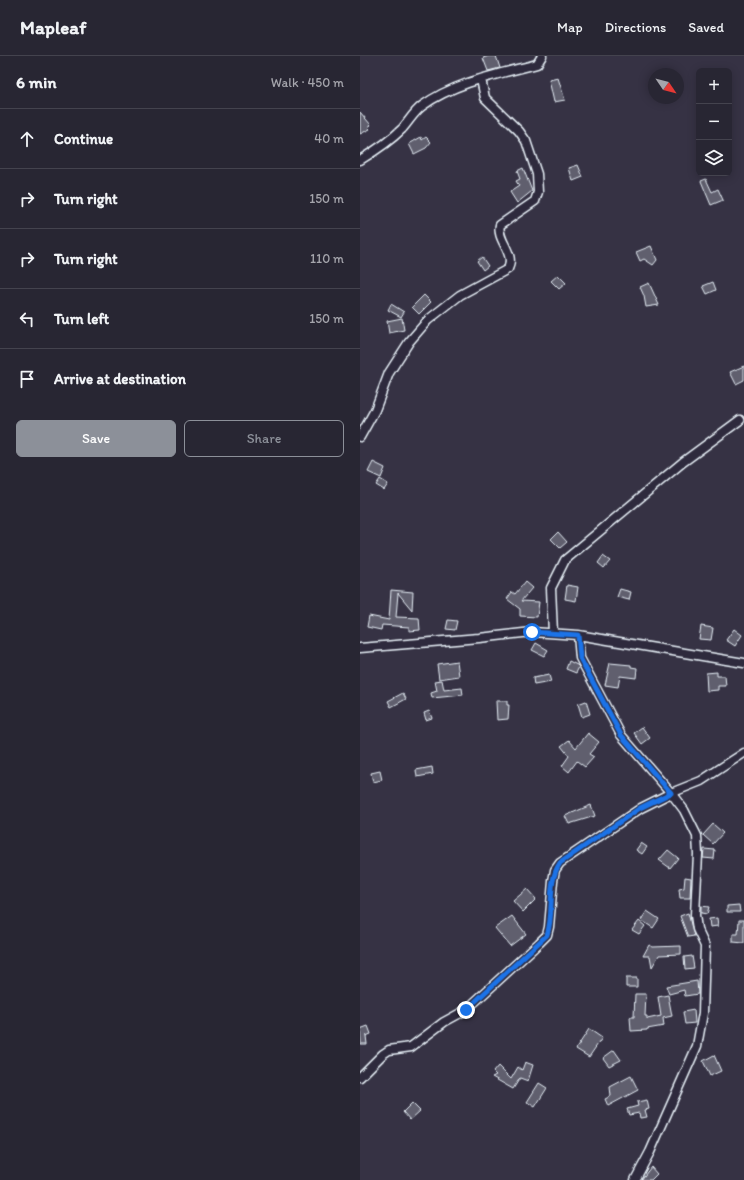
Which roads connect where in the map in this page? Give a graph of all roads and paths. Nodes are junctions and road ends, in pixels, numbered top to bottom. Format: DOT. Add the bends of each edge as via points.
graph roads {
  1 [pos="542,56"];
  2 [pos="481,79"];
  3 [pos="360,160"];
  4 [pos="740,420"];
  5 [pos="360,437"];
  6 [pos="552,633"];
  7 [pos="578,635"];
  8 [pos="360,648"];
  9 [pos="744,663"];
  10 [pos="744,753"];
  11 [pos="671,793"];
  12 [pos="360,1077"];
  13 [pos="635,1180"];
  1 -- 2 [label="street" via="537,64"];
  2 -- 3 [label="street" via="447,92 423,105 402,129 381,147"];
  2 -- 5 [label="street" via="485,98 526,141 537,174 538,192 535,201 500,225 499,230 509,253 508,269 460,295 428,320 409,342 389,373 376,410"];
  4 -- 6 [label="street" via="683,462 565,560 550,588"];
  6 -- 7 [label="street"];
  6 -- 8 [label="street" via="532,632"];
  7 -- 9 [label="street"];
  7 -- 11 [label="street" via="580,658 621,735"];
  10 -- 11 [label="street" via="701,781"];
  11 -- 12 [label="street" via="640,808 560,863 555,870 553,881 547,935 466,1010 444,1022 411,1047 389,1050"];
  11 -- 13 [label="street" via="684,810 697,836 694,915 705,946 703,1013 697,1046"];
}
